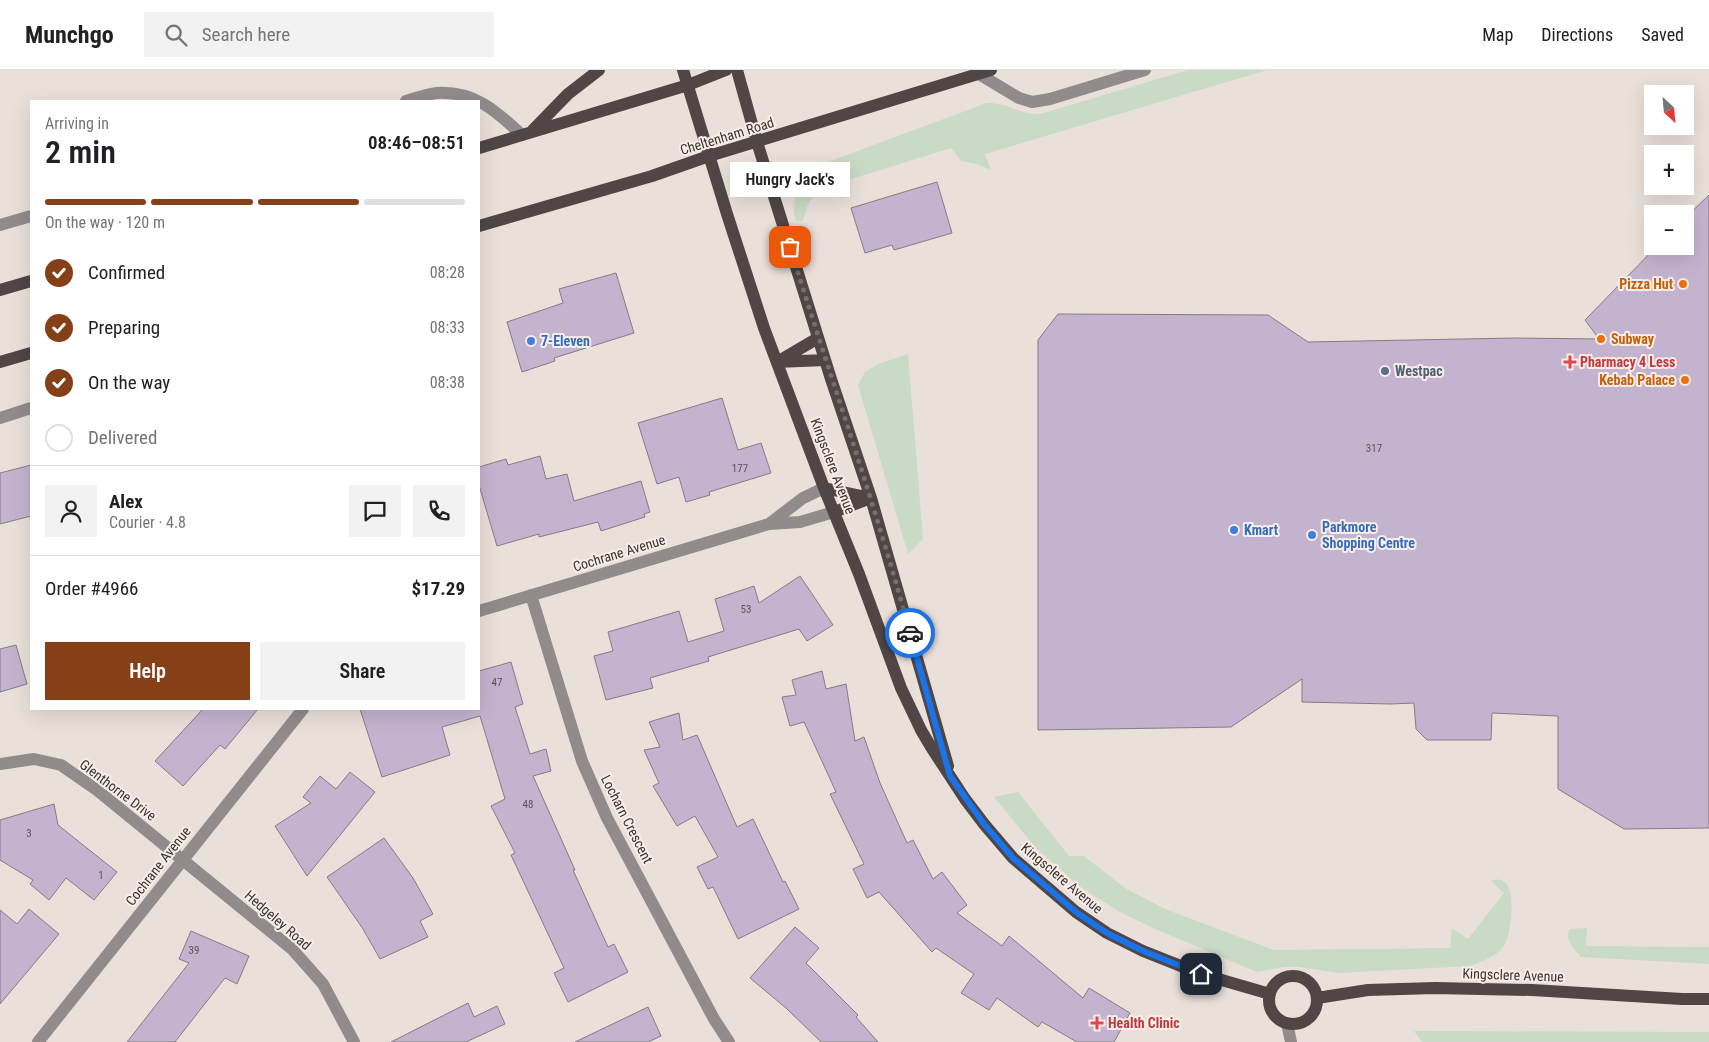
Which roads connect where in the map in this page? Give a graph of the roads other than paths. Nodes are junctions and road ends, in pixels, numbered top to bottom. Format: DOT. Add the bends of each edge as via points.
graph roads {
  1 [pos="599,70"];
  2 [pos="683,70"];
  3 [pos="726,70"];
  4 [pos="737,70"];
  5 [pos="1145,70"];
  6 [pos="985,72"];
  7 [pos="688,84"];
  8 [pos="410,100"];
  9 [pos="477,100"];
  10 [pos="480,102"];
  11 [pos="527,133"];
  12 [pos="757,142"];
  13 [pos="480,148"];
  14 [pos="710,156"];
  15 [pos="30,216"];
  16 [pos="0,225"];
  17 [pos="480,228"];
  18 [pos="30,281"];
  19 [pos="0,290"];
  20 [pos="818,338"];
  21 [pos="30,352"];
  22 [pos="825,360"];
  23 [pos="0,362"];
  24 [pos="777,362"];
  25 [pos="30,408"];
  26 [pos="0,418"];
  27 [pos="824,488"];
  28 [pos="871,498"];
  29 [pos="834,512"];
  30 [pos="769,524"];
  31 [pos="531,595"];
  32 [pos="480,611"];
  33 [pos="302,710"];
  34 [pos="0,764"];
  35 [pos="950,776"];
  36 [pos="182,859"];
  37 [pos="1270,994"];
  38 [pos="1317,998"];
  39 [pos="1709,999"];
  40 [pos="1287,1023"];
  41 [pos="38,1042"];
  42 [pos="354,1042"];
  43 [pos="729,1042"];
  44 [pos="1292,1042"];
  1 -- 11 [label="main road"];
  2 -- 7 [label="main road, Kingsclere Avenue"];
  3 -- 7 [label="main road"];
  4 -- 12 [label="main road, Kingsclere Avenue"];
  5 -- 6 [label="street, Cheltenham Road" via="1036,102 1019,98"];
  6 -- 12 [label="main road, Cheltenham Road"];
  7 -- 11 [label="main road"];
  7 -- 14 [label="main road, Kingsclere Avenue"];
  8 -- 9 [label="street" via="435,93"];
  10 -- 11 [label="street"];
  11 -- 13 [label="main road"];
  12 -- 14 [label="main road, Cheltenham Road"];
  12 -- 20 [label="main road, Kingsclere Avenue"];
  14 -- 17 [label="main road, Cheltenham Road"];
  14 -- 24 [label="main road, Kingsclere Avenue"];
  15 -- 16 [label="street"];
  18 -- 19 [label="main road"];
  20 -- 22 [label="main road, Kingsclere Avenue"];
  20 -- 24 [label="main road"];
  21 -- 23 [label="main road"];
  22 -- 24 [label="main road"];
  22 -- 28 [label="main road, Kingsclere Avenue"];
  24 -- 27 [label="main road, Kingsclere Avenue"];
  25 -- 26 [label="street"];
  27 -- 28 [label="main road"];
  27 -- 29 [label="main road, Kingsclere Avenue"];
  27 -- 30 [label="street, Cochrane Avenue" via="803,498"];
  28 -- 29 [label="main road"];
  28 -- 35 [label="main road, Kingsclere Avenue"];
  29 -- 30 [label="street, Cochrane Avenue" via="800,522"];
  29 -- 35 [label="main road, Kingsclere Avenue" via="901,688 920,730"];
  30 -- 31 [label="street, Cochrane Avenue"];
  31 -- 32 [label="street, Cochrane Avenue"];
  31 -- 43 [label="street, Locharn Crescent" via="582,761 607,818"];
  33 -- 36 [label="street, Cochrane Avenue"];
  34 -- 36 [label="street, Glenthorne Drive" via="34,759 61,765"];
  35 -- 37 [label="main road, Kingsclere Avenue" via="1013,858 1076,912 1107,933 1143,951 1201,974"];
  36 -- 41 [label="street, Cochrane Avenue"];
  36 -- 42 [label="street, Hedgeley Road" via="292,949 323,984"];
  37 -- 38 [label="main road" via="1280,980 1298,976 1313,986"];
  37 -- 40 [label="main road" via="1273,1012"];
  38 -- 39 [label="main road, Kingsclere Avenue" via="1368,990 1435,988"];
  38 -- 40 [label="main road" via="1311,1016 1300,1023"];
  40 -- 44 [label="street"];
}
